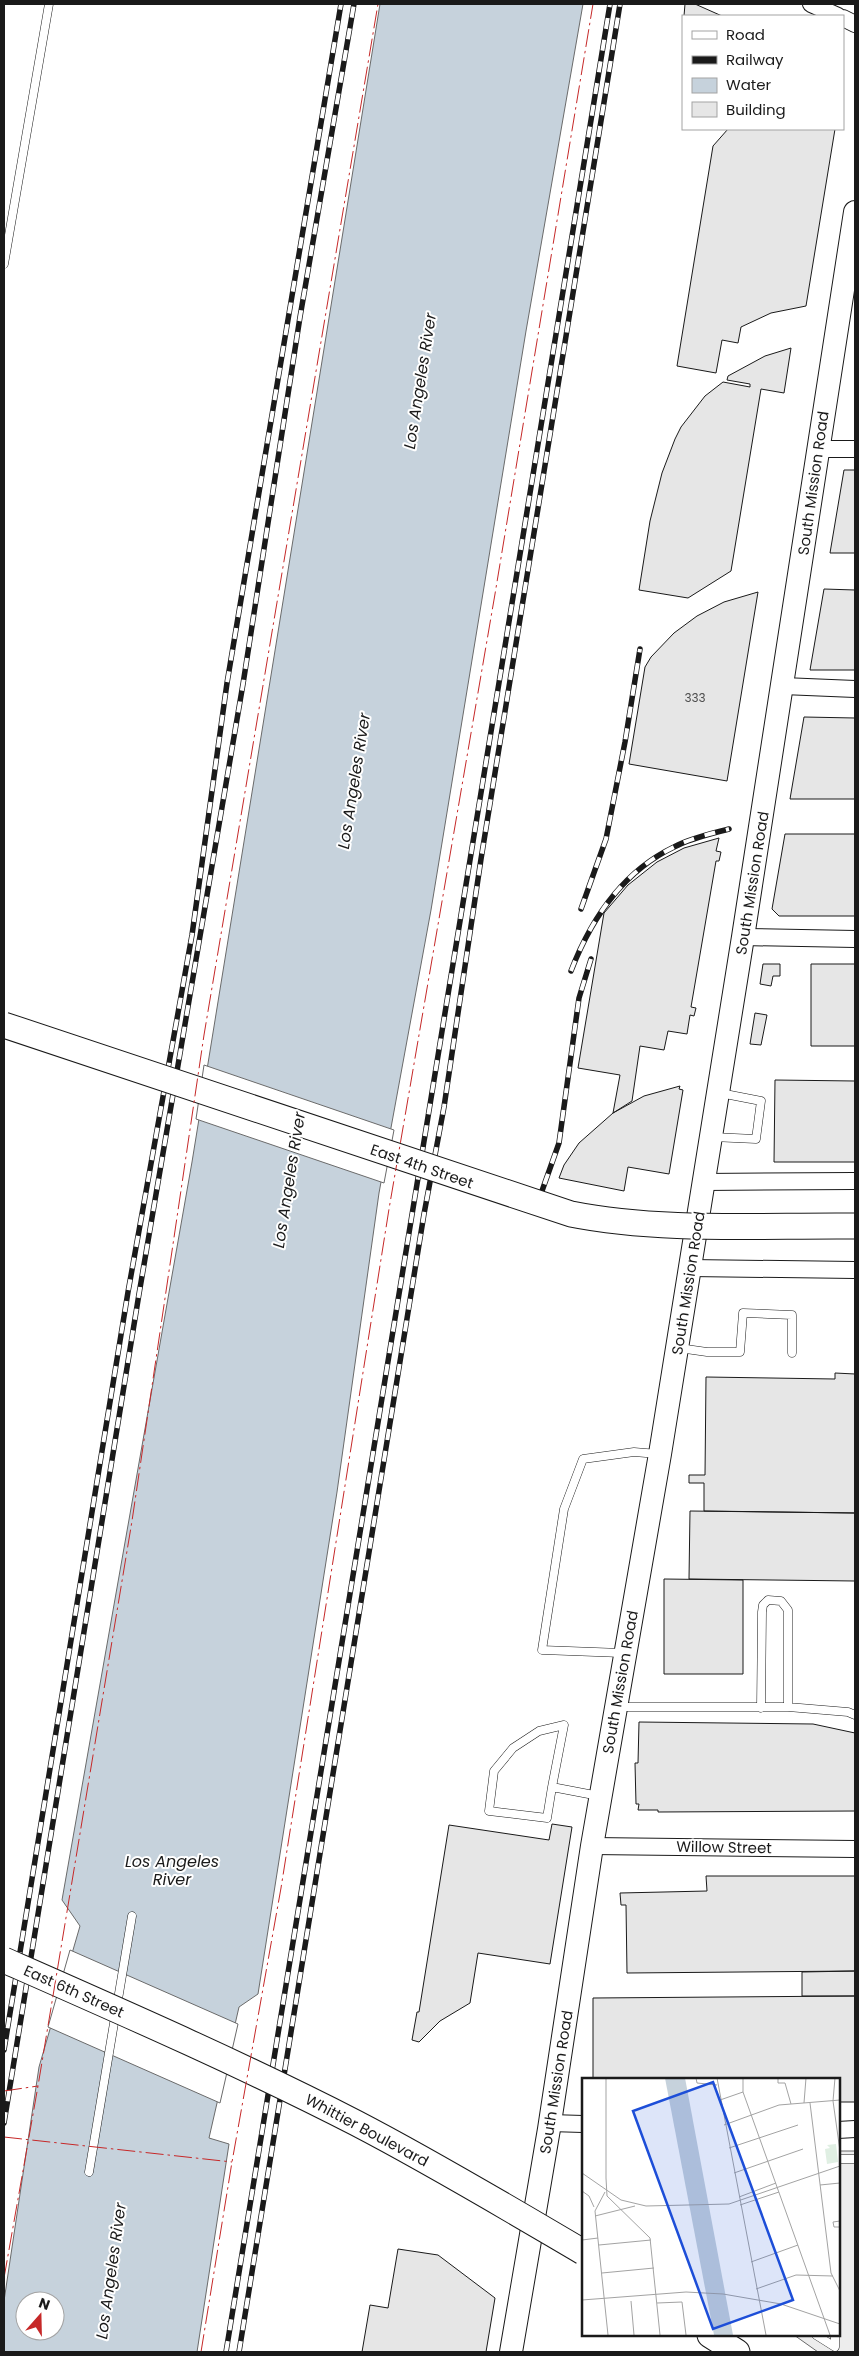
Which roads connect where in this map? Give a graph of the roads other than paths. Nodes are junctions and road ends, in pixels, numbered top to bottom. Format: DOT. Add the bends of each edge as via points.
graph roads {
  1 [pos="49,4"];
  2 [pos="811,4"];
  3 [pos="836,15"];
  4 [pos="855,212"];
  5 [pos="6,229"];
  6 [pos="4,264"];
  7 [pos="817,448"];
  8 [pos="855,449"];
  9 [pos="783,686"];
  10 [pos="855,689"];
  11 [pos="744,937"];
  12 [pos="855,939"];
  13 [pos="4,1025"];
  14 [pos="718,1093"];
  15 [pos="711,1137"];
  16 [pos="855,1180"];
  17 [pos="704,1182"];
  18 [pos="855,1226"];
  19 [pos="690,1268"];
  20 [pos="855,1270"];
  21 [pos="677,1347"];
  22 [pos="792,1353"];
  23 [pos="660,1454"];
  24 [pos="626,1654"];
  25 [pos="616,1707"];
  26 [pos="788,1707"];
  27 [pos="761,1708"];
  28 [pos="855,1715"];
  29 [pos="552,1787"];
  30 [pos="601,1796"];
  31 [pos="592,1846"];
  32 [pos="855,1849"];
  33 [pos="132,1916"];
  34 [pos="4,1960"];
  35 [pos="106,2019"];
  36 [pos="143,2022"];
  37 [pos="113,2024"];
  38 [pos="550,2123"];
  39 [pos="582,2124"];
  40 [pos="855,2129"];
  41 [pos="839,2130"];
  42 [pos="839,2159"];
  43 [pos="855,2159"];
  44 [pos="89,2172"];
  45 [pos="582,2251"];
  46 [pos="712,2336"];
  47 [pos="818,2336"];
  48 [pos="835,2336"];
  49 [pos="511,2352"];
  50 [pos="737,2352"];
  1 -- 5 [label="lane"];
  2 -- 3 [label="street"];
  4 -- 7 [label="street, South Mission Road"];
  5 -- 6 [label="lane"];
  7 -- 8 [label="street"];
  7 -- 9 [label="street, South Mission Road"];
  9 -- 10 [label="street"];
  9 -- 11 [label="street, South Mission Road"];
  11 -- 12 [label="street"];
  11 -- 14 [label="street, South Mission Road"];
  13 -- 18 [label="main road, East 4th Street, bridge" via="571,1214 674,1225"];
  14 -- 15 [label="street, South Mission Road"];
  14 -- 15 [label="lane" via="761,1101 756,1139"];
  15 -- 17 [label="street, South Mission Road"];
  16 -- 17 [label="street"];
  17 -- 19 [label="street, South Mission Road"];
  19 -- 20 [label="street"];
  19 -- 21 [label="street, South Mission Road"];
  21 -- 22 [label="lane" via="707,1352 740,1352 744,1313 792,1315"];
  21 -- 23 [label="street, South Mission Road"];
  23 -- 24 [label="street, South Mission Road"];
  23 -- 24 [label="lane" via="634,1452 582,1458 564,1509 542,1650"];
  24 -- 25 [label="street, South Mission Road"];
  25 -- 27 [label="lane"];
  25 -- 30 [label="street, South Mission Road"];
  26 -- 27 [label="lane"];
  26 -- 27 [label="lane" via="788,1610 781,1600 768,1600 762,1612"];
  26 -- 28 [label="lane"];
  29 -- 29 [label="lane" via="564,1725 539,1732 513,1748 494,1771 489,1811 547,1818"];
  29 -- 30 [label="lane"];
  30 -- 31 [label="street, South Mission Road"];
  31 -- 32 [label="street, Willow Street"];
  31 -- 38 [label="street, South Mission Road"];
  33 -- 37 [label="lane"];
  34 -- 36 [label="main road, East 6th Street, bridge"];
  35 -- 37 [label="lane"];
  36 -- 45 [label="main road, Whittier Boulevard, bridge" via="356,2124"];
  37 -- 44 [label="lane"];
  38 -- 39 [label="street"];
  38 -- 49 [label="street, South Mission Road"];
  40 -- 41 [label="street"];
  42 -- 43 [label="lane"];
  46 -- 50 [label="main road"];
  47 -- 48 [label="lane" via="835,2347"];
}
